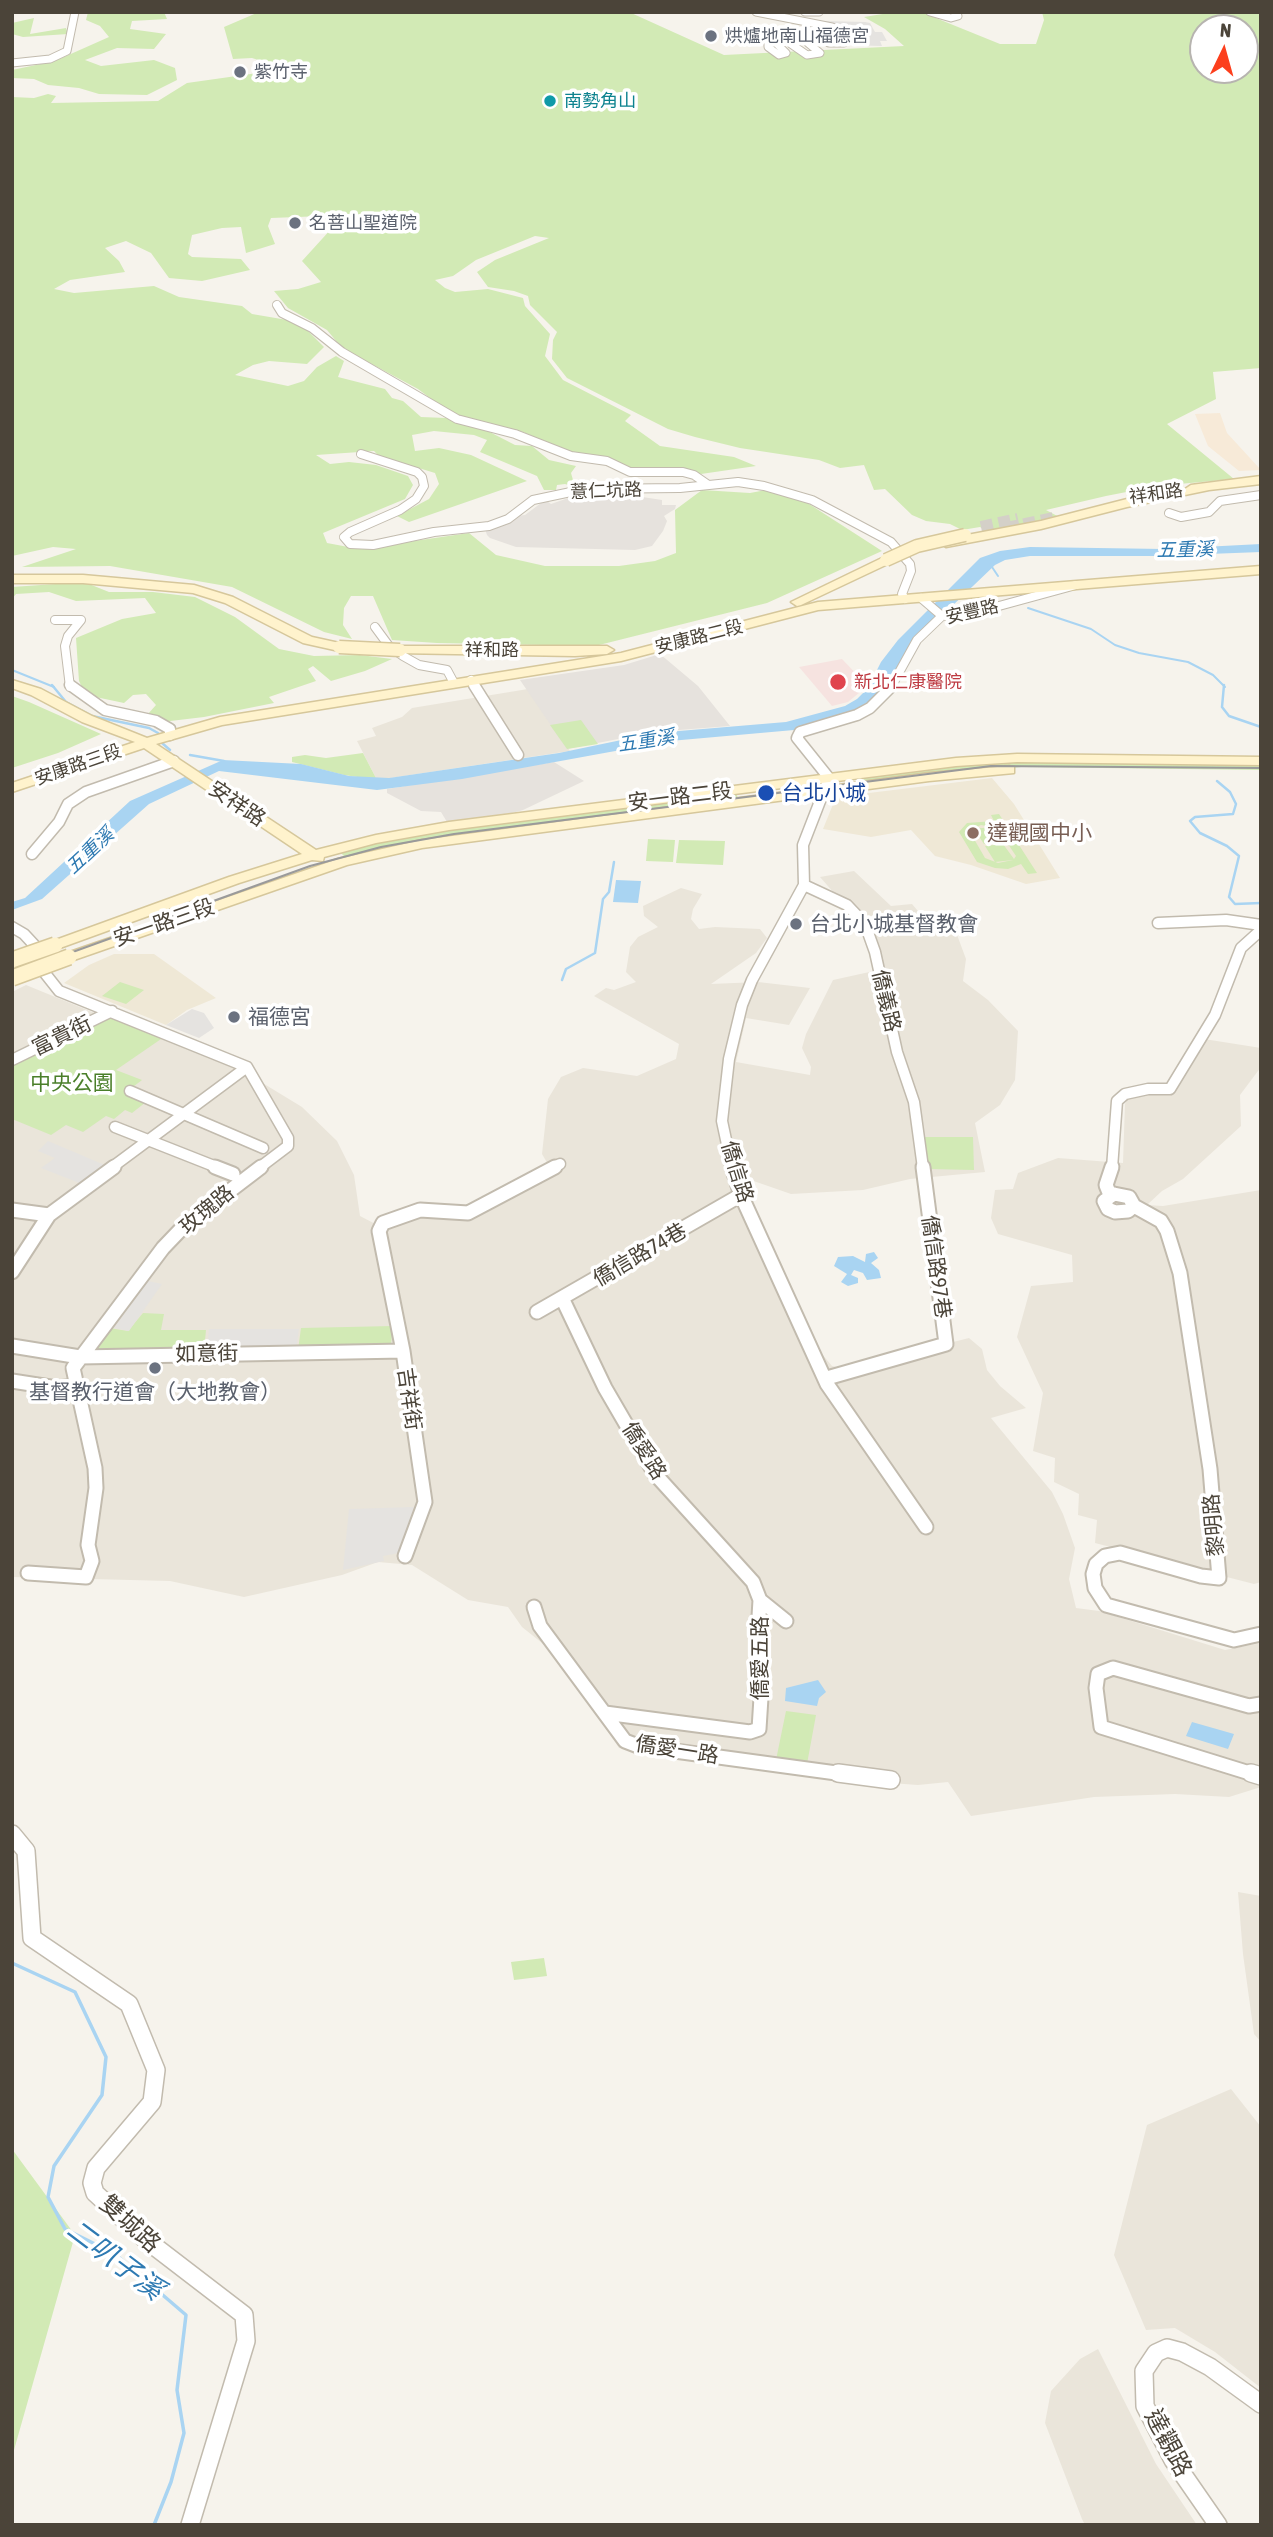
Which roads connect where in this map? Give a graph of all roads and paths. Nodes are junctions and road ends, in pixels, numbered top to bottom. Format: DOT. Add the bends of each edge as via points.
graph roads {
  1 [pos="75,12"];
  2 [pos="757,12"];
  3 [pos="769,12"];
  4 [pos="789,12"];
  5 [pos="805,12"];
  6 [pos="819,12"];
  7 [pos="930,12"];
  8 [pos="954,12"];
  9 [pos="768,39"];
  10 [pos="12,63"];
  11 [pos="277,305"];
  12 [pos="361,454"];
  13 [pos="1261,482"];
  14 [pos="706,484"];
  15 [pos="1203,491"];
  16 [pos="1261,495"];
  17 [pos="1169,513"];
  18 [pos="903,553"];
  19 [pos="1261,570"];
  20 [pos="12,579"];
  21 [pos="1080,584"];
  22 [pos="905,599"];
  23 [pos="926,602"];
  24 [pos="942,616"];
  25 [pos="55,620"];
  26 [pos="375,627"];
  27 [pos="471,680"];
  28 [pos="454,683"];
  29 [pos="12,684"];
  30 [pos="158,738"];
  31 [pos="518,755"];
  32 [pos="1261,761"];
  33 [pos="174,767"];
  34 [pos="1261,772"];
  35 [pos="826,785"];
  36 [pos="12,788"];
  37 [pos="32,854"];
  38 [pos="306,857"];
  39 [pos="323,869"];
  40 [pos="234,880"];
  41 [pos="804,884"];
  42 [pos="205,909"];
  43 [pos="1158,923"];
  44 [pos="1261,925"];
  45 [pos="12,927"];
  46 [pos="1261,930"];
  47 [pos="37,948"];
  48 [pos="12,959"];
  49 [pos="44,974"];
  50 [pos="12,978"];
  51 [pos="112,1011"];
  52 [pos="12,1060"];
  53 [pos="247,1068"];
  54 [pos="130,1091"];
  55 [pos="184,1115"];
  56 [pos="114,1127"];
  57 [pos="149,1141"];
  58 [pos="262,1148"];
  59 [pos="918,1150"];
  60 [pos="560,1164"];
  61 [pos="233,1174"];
  62 [pos="741,1195"];
  63 [pos="1114,1195"];
  64 [pos="1131,1209"];
  65 [pos="12,1210"];
  66 [pos="49,1214"];
  67 [pos="19,1247"];
  68 [pos="12,1272"];
  69 [pos="562,1300"];
  70 [pos="537,1312"];
  71 [pos="12,1346"];
  72 [pos="403,1351"];
  73 [pos="80,1357"];
  74 [pos="827,1378"];
  75 [pos="12,1381"];
  76 [pos="77,1386"];
  77 [pos="926,1527"];
  78 [pos="405,1556"];
  79 [pos="28,1573"];
  80 [pos="760,1600"];
  81 [pos="534,1607"];
  82 [pos="786,1621"];
  83 [pos="1261,1633"];
  84 [pos="1261,1704"];
  85 [pos="605,1713"];
  86 [pos="1261,1776"];
  87 [pos="891,1780"];
  88 [pos="12,1834"];
  89 [pos="1261,2404"];
  90 [pos="190,2525"];
  91 [pos="1217,2525"];
  1 -- 10 [label="street" via="67,51 50,59"];
  2 -- 9 [label="street" via="832,27 844,43 829,43 828,32 823,31 820,39 808,43 820,52 807,55 791,40 783,39 778,45 786,53 779,55 766,44"];
  3 -- 4 [label="street" via="796,15"];
  5 -- 6 [label="street"];
  7 -- 8 [label="street" via="951,18 958,16"];
  11 -- 14 [label="street" via="282,313 312,328 342,352 457,419 516,433 571,456 607,461 630,472 683,472"];
  12 -- 14 [label="street, 薏仁坑路" via="417,472 424,486 416,499 400,510 344,537 361,546 489,526 508,519 533,500 560,493"];
  13 -- 15 [label="main road, 祥和路"];
  13 -- 15 [label="main road, 祥和路" via="1124,498 1054,515"];
  14 -- 18 [label="street, 薏仁坑路" via="750,483 812,500"];
  15 -- 18 [label="main road" via="1127,503"];
  16 -- 17 [label="street" via="1220,502 1209,512 1181,517"];
  18 -- 20 [label="main road, 祥和路, bridge" via="985,530 917,547 886,560 819,594 744,617 586,652 339,647 308,640 229,600 194,589 83,579"];
  18 -- 22 [label="street" via="911,571 902,594"];
  19 -- 21 [label="main road, 安康路二段"];
  21 -- 23 [label="main road, 安康路二段" via="968,593"];
  21 -- 24 [label="street, 安豐路" via="976,612"];
  22 -- 23 [label="main road, 安康路二段"];
  22 -- 27 [label="main road, 安康路二段" via="818,606 621,657"];
  23 -- 24 [label="street"];
  24 -- 35 [label="street, 安豐路" via="917,640 893,685 870,708 800,732 797,738"];
  25 -- 30 [label="street" via="81,620 65,646 70,687 105,710 156,721 170,729"];
  26 -- 28 [label="street" via="403,656 419,665 447,670"];
  27 -- 28 [label="main road, 安康路二段"];
  27 -- 31 [label="street"];
  28 -- 30 [label="main road, 安康路二段" via="273,710"];
  29 -- 30 [label="main road, 安祥路" via="87,719 133,735"];
  30 -- 33 [label="main road, 安祥路" via="145,750"];
  30 -- 36 [label="main road, 安康路三段"];
  32 -- 35 [label="main road, 安一路二段" via="1007,758 956,761"];
  33 -- 37 [label="street" via="86,792 68,804"];
  33 -- 38 [label="main road, 安祥路"];
  34 -- 35 [label="main road, 安一路二段" via="1002,771"];
  35 -- 38 [label="main road, 安一路二段" via="449,826"];
  35 -- 39 [label="main road, 安一路二段" via="457,839"];
  35 -- 41 [label="street, 僑信路" via="803,845"];
  38 -- 39 [label="main road, 安祥路"];
  38 -- 40 [label="main road, 安一路三段"];
  39 -- 42 [label="main road, 安一路三段"];
  40 -- 47 [label="main road" via="192,890"];
  40 -- 48 [label="main road, 安一路三段, bridge"];
  41 -- 59 [label="street, 僑義路" via="847,905 865,924 914,1102"];
  41 -- 62 [label="street, 僑信路" via="752,980 732,1039 722,1121"];
  42 -- 49 [label="main road" via="175,925"];
  42 -- 50 [label="main road, 安一路三段, bridge"];
  43 -- 44 [label="street" via="1226,920"];
  45 -- 47 [label="street"];
  46 -- 63 [label="street" via="1241,948 1215,1015 1170,1089 1137,1091 1117,1101 1112,1168 1106,1185"];
  47 -- 48 [label="street"];
  47 -- 49 [label="street"];
  49 -- 51 [label="street" via="59,991"];
  51 -- 52 [label="street, 富貴街"];
  51 -- 53 [label="street"];
  53 -- 55 [label="street"];
  53 -- 73 [label="street, 玫瑰路" via="288,1138 288,1146 185,1225"];
  54 -- 55 [label="street"];
  55 -- 57 [label="street"];
  55 -- 58 [label="street"];
  56 -- 57 [label="street"];
  57 -- 61 [label="street"];
  57 -- 66 [label="street"];
  59 -- 74 [label="street, 僑信路97巷" via="947,1344"];
  60 -- 72 [label="street, 吉祥街" via="468,1213 420,1210 383,1223 379,1231"];
  62 -- 69 [label="street, 僑信路74巷"];
  62 -- 74 [label="street, 僑信路"];
  63 -- 64 [label="street, 黎明路" via="1129,1197"];
  63 -- 64 [label="street, 黎明路" via="1104,1201 1108,1209 1120,1213"];
  64 -- 83 [label="street, 黎明路" via="1167,1231 1180,1273 1210,1469 1219,1578 1119,1553 1096,1564 1095,1588 1106,1605 1221,1637 1234,1640"];
  65 -- 66 [label="street"];
  66 -- 67 [label="street"];
  67 -- 68 [label="street"];
  69 -- 70 [label="street, 僑信路74巷"];
  69 -- 80 [label="street, 僑愛路" via="605,1388 655,1474 753,1582"];
  71 -- 73 [label="street, 如意街"];
  72 -- 73 [label="street, 如意街"];
  72 -- 78 [label="street, 吉祥街" via="425,1502"];
  73 -- 76 [label="street" via="73,1368"];
  74 -- 77 [label="street, 僑信路"];
  75 -- 76 [label="street" via="57,1388"];
  76 -- 79 [label="street" via="95,1468 88,1545 92,1561 86,1577"];
  80 -- 82 [label="street"];
  80 -- 85 [label="street, 僑愛五路" via="759,1729 750,1732"];
  81 -- 85 [label="street, 僑愛一路" via="540,1626"];
  84 -- 86 [label="street" via="1249,1706 1113,1668 1098,1674 1096,1688 1101,1727"];
  85 -- 87 [label="street, 僑愛一路" via="625,1741 638,1746"];
  88 -- 90 [label="street, 雙城路" via="26,1851 32,1938 130,2004 156,2070 152,2102 96,2168 95,2193 154,2247 244,2315 246,2341"];
  89 -- 91 [label="street, 達觀路" via="1182,2352 1167,2348 1156,2353 1144,2371 1145,2406 1173,2460"];
}
